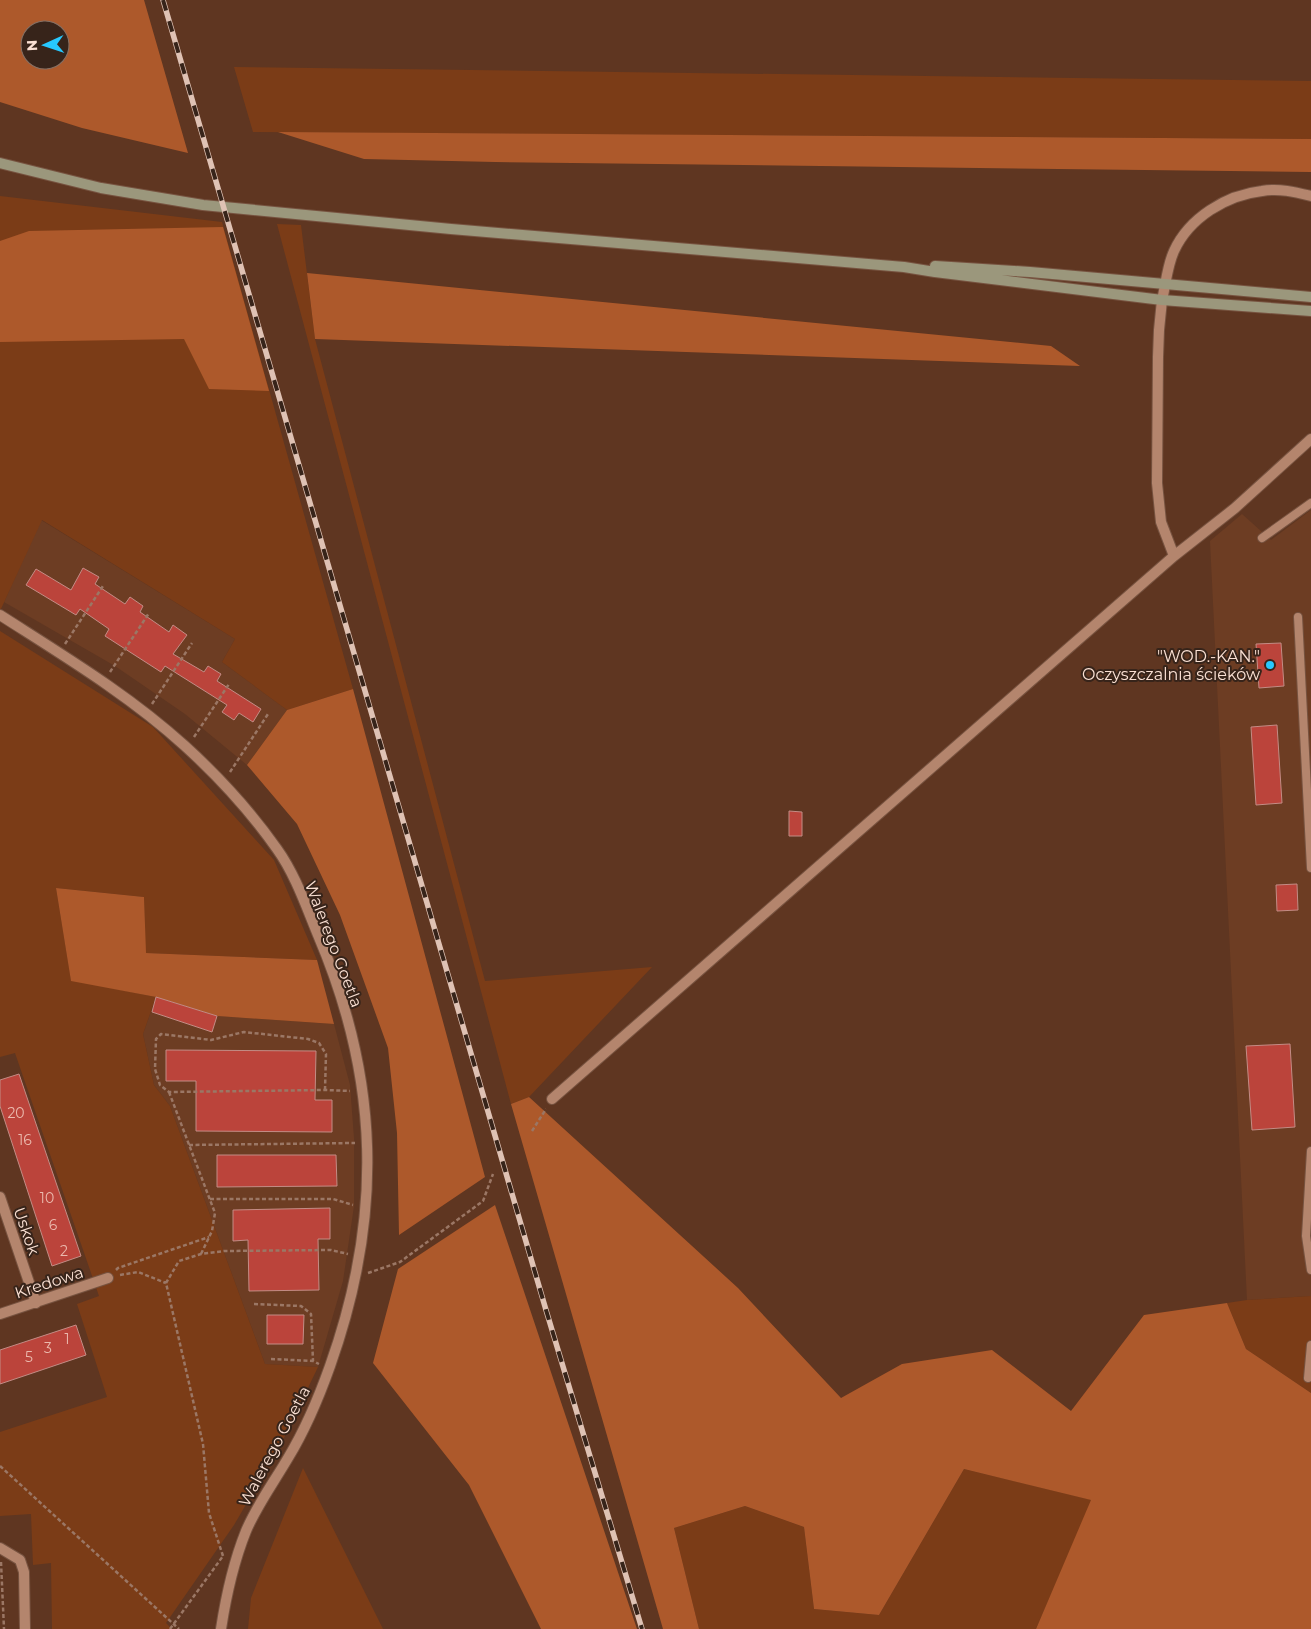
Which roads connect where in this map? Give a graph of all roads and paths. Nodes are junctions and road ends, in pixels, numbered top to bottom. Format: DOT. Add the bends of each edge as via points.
graph roads {
  1 [pos="0,164"];
  2 [pos="1311,196"];
  3 [pos="904,267"];
  4 [pos="1166,283"];
  5 [pos="1311,296"];
  6 [pos="1162,300"];
  7 [pos="1311,311"];
  8 [pos="1311,439"];
  9 [pos="1311,503"];
  10 [pos="1262,538"];
  11 [pos="1174,556"];
  12 [pos="103,586"];
  13 [pos="149,613"];
  14 [pos="0,616"];
  15 [pos="1298,617"];
  16 [pos="192,642"];
  17 [pos="59,653"];
  18 [pos="104,682"];
  19 [pos="229,684"];
  20 [pos="146,712"];
  21 [pos="268,714"];
  22 [pos="186,747"];
  23 [pos="223,784"];
  24 [pos="1309,799"];
  25 [pos="1311,868"];
  26 [pos="325,1090"];
  27 [pos="363,1090"];
  28 [pos="169,1092"];
  29 [pos="552,1099"];
  30 [pos="532,1131"];
  31 [pos="367,1142"];
  32 [pos="189,1145"];
  33 [pos="1311,1151"];
  34 [pos="493,1174"];
  35 [pos="0,1197"];
  36 [pos="210,1199"];
  37 [pos="366,1206"];
  38 [pos="209,1237"];
  39 [pos="201,1254"];
  40 [pos="360,1256"];
  41 [pos="1311,1270"];
  42 [pos="355,1276"];
  43 [pos="108,1278"];
  44 [pos="166,1283"];
  45 [pos="36,1303"];
  46 [pos="254,1304"];
  47 [pos="0,1314"];
  48 [pos="1311,1345"];
  49 [pos="271,1358"];
  50 [pos="312,1361"];
  51 [pos="329,1368"];
  52 [pos="1308,1378"];
  53 [pos="0,1466"];
  54 [pos="0,1548"];
  55 [pos="0,1558"];
  56 [pos="174,1624"];
  57 [pos="4,1629"];
  58 [pos="25,1629"];
  59 [pos="170,1629"];
  60 [pos="179,1629"];
  61 [pos="222,1629"];
  1 -- 3 [label="main road" via="101,188 203,205"];
  2 -- 4 [label="street" via="1283,190 1262,190 1211,210 1188,229 1180,241 1173,253"];
  3 -- 4 [label="main road" via="1020,271"];
  3 -- 6 [label="main road"];
  4 -- 5 [label="main road"];
  4 -- 6 [label="street"];
  6 -- 7 [label="main road"];
  6 -- 11 [label="street" via="1158,339 1156,483 1161,522"];
  8 -- 11 [label="street" via="1235,508"];
  9 -- 10 [label="lane"];
  11 -- 29 [label="street"];
  12 -- 17 [label="path"];
  13 -- 18 [label="path"];
  14 -- 17 [label="street, Walerego Goetla"];
  15 -- 24 [label="lane"];
  16 -- 20 [label="path"];
  17 -- 18 [label="street, Walerego Goetla"];
  18 -- 20 [label="street, Walerego Goetla"];
  19 -- 22 [label="path"];
  20 -- 22 [label="street, Walerego Goetla"];
  21 -- 23 [label="path"];
  22 -- 23 [label="street, Walerego Goetla"];
  23 -- 27 [label="street, Walerego Goetla" via="278,851 299,891 342,997"];
  24 -- 25 [label="lane"];
  26 -- 27 [label="path"];
  26 -- 28 [label="path"];
  26 -- 28 [label="path" via="326,1054 319,1042 244,1032 211,1040 161,1034 156,1039 155,1069 160,1085"];
  27 -- 31 [label="street, Walerego Goetla"];
  28 -- 32 [label="path"];
  29 -- 30 [label="path"];
  31 -- 32 [label="path"];
  31 -- 37 [label="street, Walerego Goetla"];
  32 -- 36 [label="path"];
  33 -- 41 [label="lane" via="1306,1236"];
  34 -- 42 [label="path" via="483,1201 400,1262"];
  35 -- 45 [label="street, Uskok"];
  36 -- 37 [label="path" via="333,1198 351,1205"];
  36 -- 38 [label="path" via="215,1212"];
  37 -- 40 [label="street, Walerego Goetla"];
  38 -- 39 [label="path"];
  38 -- 43 [label="path" via="118,1268"];
  39 -- 40 [label="path" via="331,1250"];
  39 -- 44 [label="path" via="179,1261"];
  40 -- 42 [label="street, Walerego Goetla"];
  42 -- 51 [label="street, Walerego Goetla"];
  43 -- 44 [label="path" via="138,1272"];
  43 -- 45 [label="street, Kredowa"];
  44 -- 56 [label="path" via="204,1444 208,1513 223,1556"];
  45 -- 47 [label="street, Kredowa"];
  46 -- 50 [label="path" via="301,1306 310,1314"];
  48 -- 52 [label="lane"];
  49 -- 50 [label="path"];
  50 -- 51 [label="path"];
  51 -- 61 [label="street, Walerego Goetla" via="289,1456 246,1531 232,1577"];
  53 -- 56 [label="path"];
  54 -- 58 [label="street" via="20,1560 24,1572"];
  55 -- 57 [label="path"];
  56 -- 59 [label="path"];
  56 -- 60 [label="path"];
}
